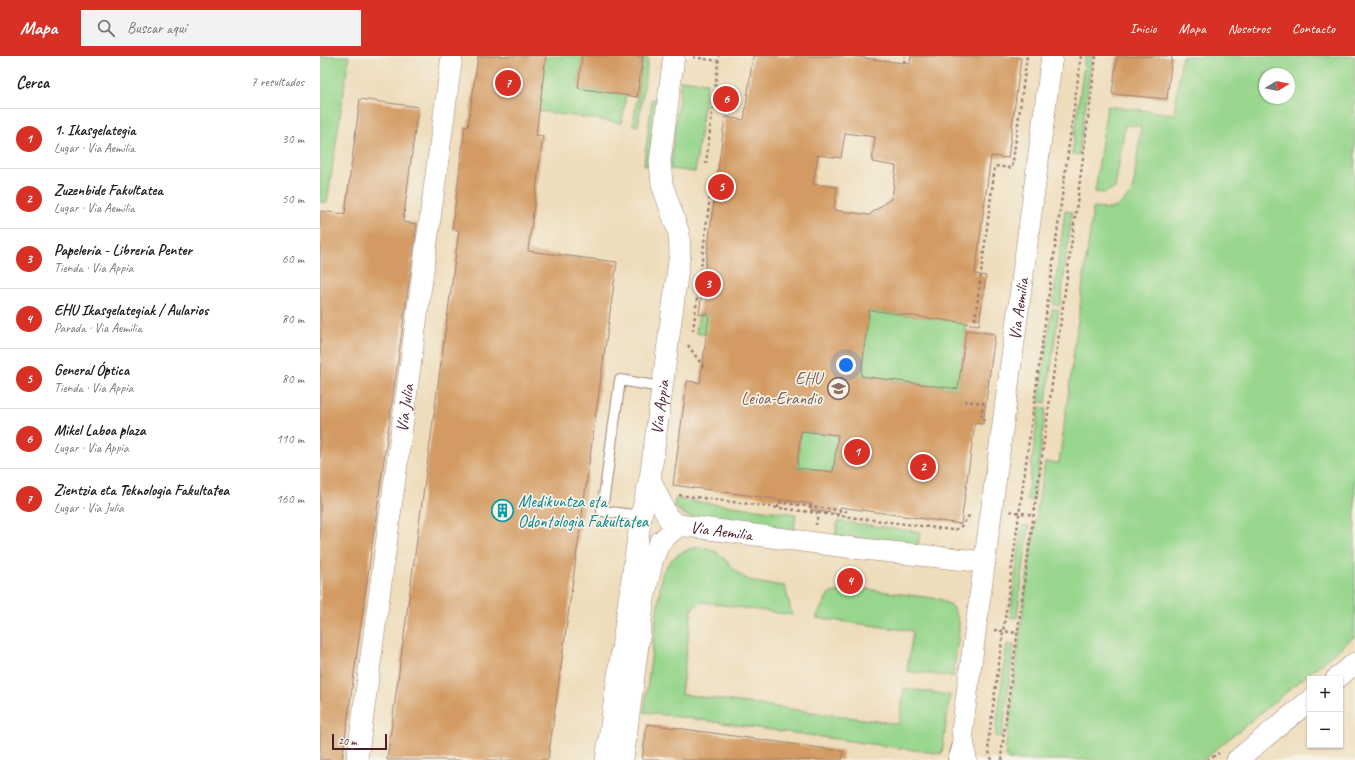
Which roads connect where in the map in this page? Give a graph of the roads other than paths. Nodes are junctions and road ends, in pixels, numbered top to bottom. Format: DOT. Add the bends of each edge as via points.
graph roads {
  1 [pos="452,56"];
  2 [pos="674,56"];
  3 [pos="1052,56"];
  4 [pos="661,387"];
  5 [pos="650,478"];
  6 [pos="641,516"];
  7 [pos="679,525"];
  8 [pos="660,542"];
  9 [pos="985,562"];
  10 [pos="1355,663"];
  11 [pos="1340,676"];
  12 [pos="1307,702"];
  13 [pos="962,731"];
  14 [pos="357,760"];
  15 [pos="606,760"];
  16 [pos="624,760"];
  17 [pos="953,760"];
  18 [pos="966,760"];
  19 [pos="1237,760"];
  1 -- 14 [label="street, Vía Julia"];
  2 -- 4 [label="street, Via Appia" via="660,161 662,184 679,234 678,342"];
  3 -- 9 [label="street, Via Aemilia"];
  4 -- 5 [label="street, Via Appia"];
  4 -- 6 [label="lane" via="620,380 602,511"];
  5 -- 6 [label="street, Via Appia"];
  5 -- 7 [label="street" via="668,518"];
  6 -- 8 [label="street" via="653,525"];
  6 -- 15 [label="street, Via Appia"];
  7 -- 8 [label="street, Via Aemilia"];
  7 -- 9 [label="street, Via Aemilia"];
  8 -- 16 [label="street, Via Aemilia" via="653,558 644,599"];
  9 -- 13 [label="street, Via Aemilia"];
  10 -- 11 [label="street"];
  12 -- 19 [label="street"];
  13 -- 17 [label="lane"];
  13 -- 18 [label="street, Via Aemilia"];
}
